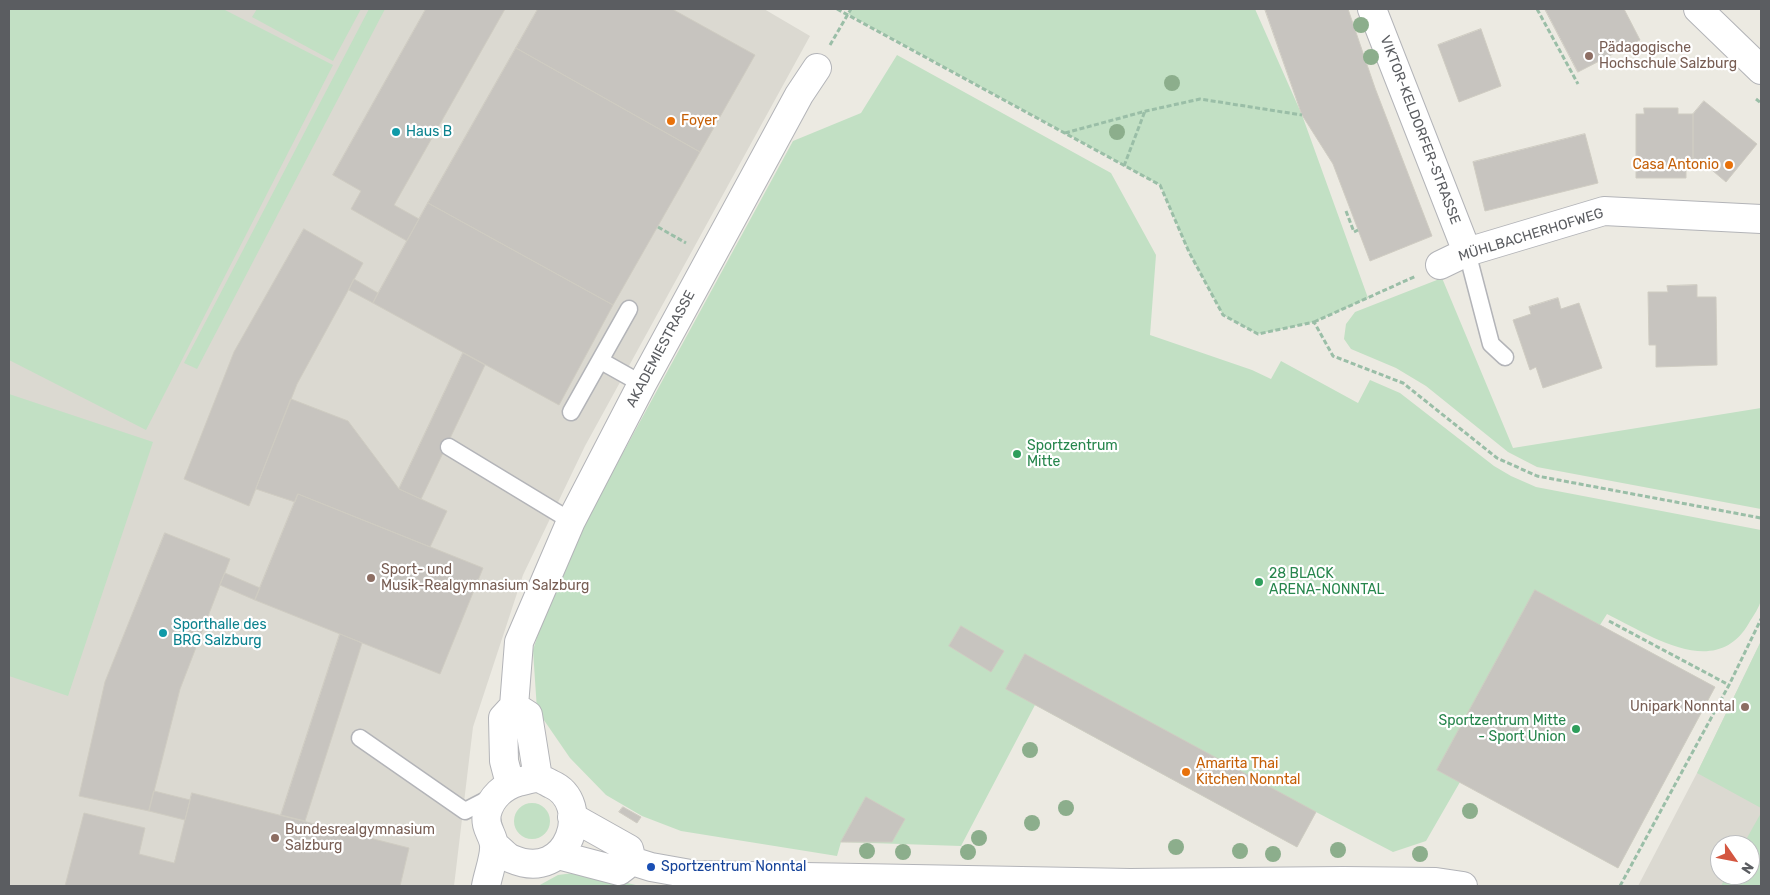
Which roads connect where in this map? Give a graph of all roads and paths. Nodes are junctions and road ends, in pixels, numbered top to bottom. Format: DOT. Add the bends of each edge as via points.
graph roads {
  1 [pos="837,9"];
  2 [pos="851,9"];
  3 [pos="1372,9"];
  4 [pos="1537,9"];
  5 [pos="1698,9"];
  6 [pos="848,14"];
  7 [pos="817,68"];
  8 [pos="1761,70"];
  9 [pos="1578,84"];
  10 [pos="1146,111"];
  11 [pos="1302,115"];
  12 [pos="1065,133"];
  13 [pos="1124,166"];
  14 [pos="1346,211"];
  15 [pos="1761,219"];
  16 [pos="658,227"];
  17 [pos="1358,230"];
  18 [pos="692,246"];
  19 [pos="1466,252"];
  20 [pos="1440,264"];
  21 [pos="630,309"];
  22 [pos="1314,322"];
  23 [pos="1505,357"];
  24 [pos="601,361"];
  25 [pos="642,384"];
  26 [pos="571,412"];
  27 [pos="449,448"];
  28 [pos="1761,518"];
  29 [pos="571,521"];
  30 [pos="1761,619"];
  31 [pos="1609,621"];
  32 [pos="1729,685"];
  33 [pos="514,706"];
  34 [pos="360,738"];
  35 [pos="538,778"];
  36 [pos="503,790"];
  37 [pos="572,817"];
  38 [pos="494,845"];
  39 [pos="558,855"];
  40 [pos="632,861"];
  41 [pos="525,875"];
  42 [pos="486,886"];
  43 [pos="1462,886"];
  44 [pos="1620,886"];
  1 -- 6 [label="path, MÜHLBACHERHOFWEG"];
  2 -- 6 [label="path"];
  3 -- 19 [label="street, VIKTOR-KELDORFER-STRASSE"];
  4 -- 9 [label="path"];
  5 -- 8 [label="street"];
  6 -- 7 [label="path"];
  6 -- 12 [label="path, MÜHLBACHERHOFWEG"];
  7 -- 25 [label="street, AKADEMIESTRASSE" via="799,95"];
  10 -- 11 [label="path" via="1200,99"];
  10 -- 12 [label="path"];
  10 -- 13 [label="path"];
  12 -- 13 [label="path, MÜHLBACHERHOFWEG"];
  13 -- 22 [label="path, MÜHLBACHERHOFWEG" via="1160,185 1189,252 1223,315 1258,334"];
  14 -- 17 [label="path" via="1354,232"];
  15 -- 19 [label="street, MÜHLBACHERHOFWEG" via="1604,211"];
  16 -- 18 [label="path"];
  19 -- 20 [label="street, MÜHLBACHERHOFWEG"];
  19 -- 23 [label="lane" via="1491,344"];
  20 -- 22 [label="path, MÜHLBACHERHOFWEG"];
  21 -- 24 [label="lane"];
  22 -- 28 [label="path" via="1333,356 1403,383 1497,458 1538,476"];
  24 -- 25 [label="lane"];
  24 -- 26 [label="lane"];
  25 -- 29 [label="street, AKADEMIESTRASSE"];
  27 -- 29 [label="lane"];
  29 -- 33 [label="street, AKADEMIESTRASSE" via="520,642"];
  30 -- 32 [label="path"];
  31 -- 32 [label="path"];
  32 -- 44 [label="path"];
  33 -- 35 [label="street" via="528,715"];
  33 -- 36 [label="street, AKADEMIESTRASSE" via="503,718"];
  34 -- 36 [label="lane" via="466,811"];
  35 -- 36 [label="street"];
  35 -- 37 [label="street" via="556,786 569,800"];
  36 -- 38 [label="street" via="487,812 487,830"];
  37 -- 39 [label="street" via="571,838"];
  37 -- 40 [label="street" via="628,849"];
  38 -- 41 [label="street"];
  38 -- 42 [label="street"];
  39 -- 40 [label="street" via="619,871"];
  39 -- 41 [label="street"];
  40 -- 43 [label="street" via="696,875 1101,883 1371,881 1436,882"];
}
